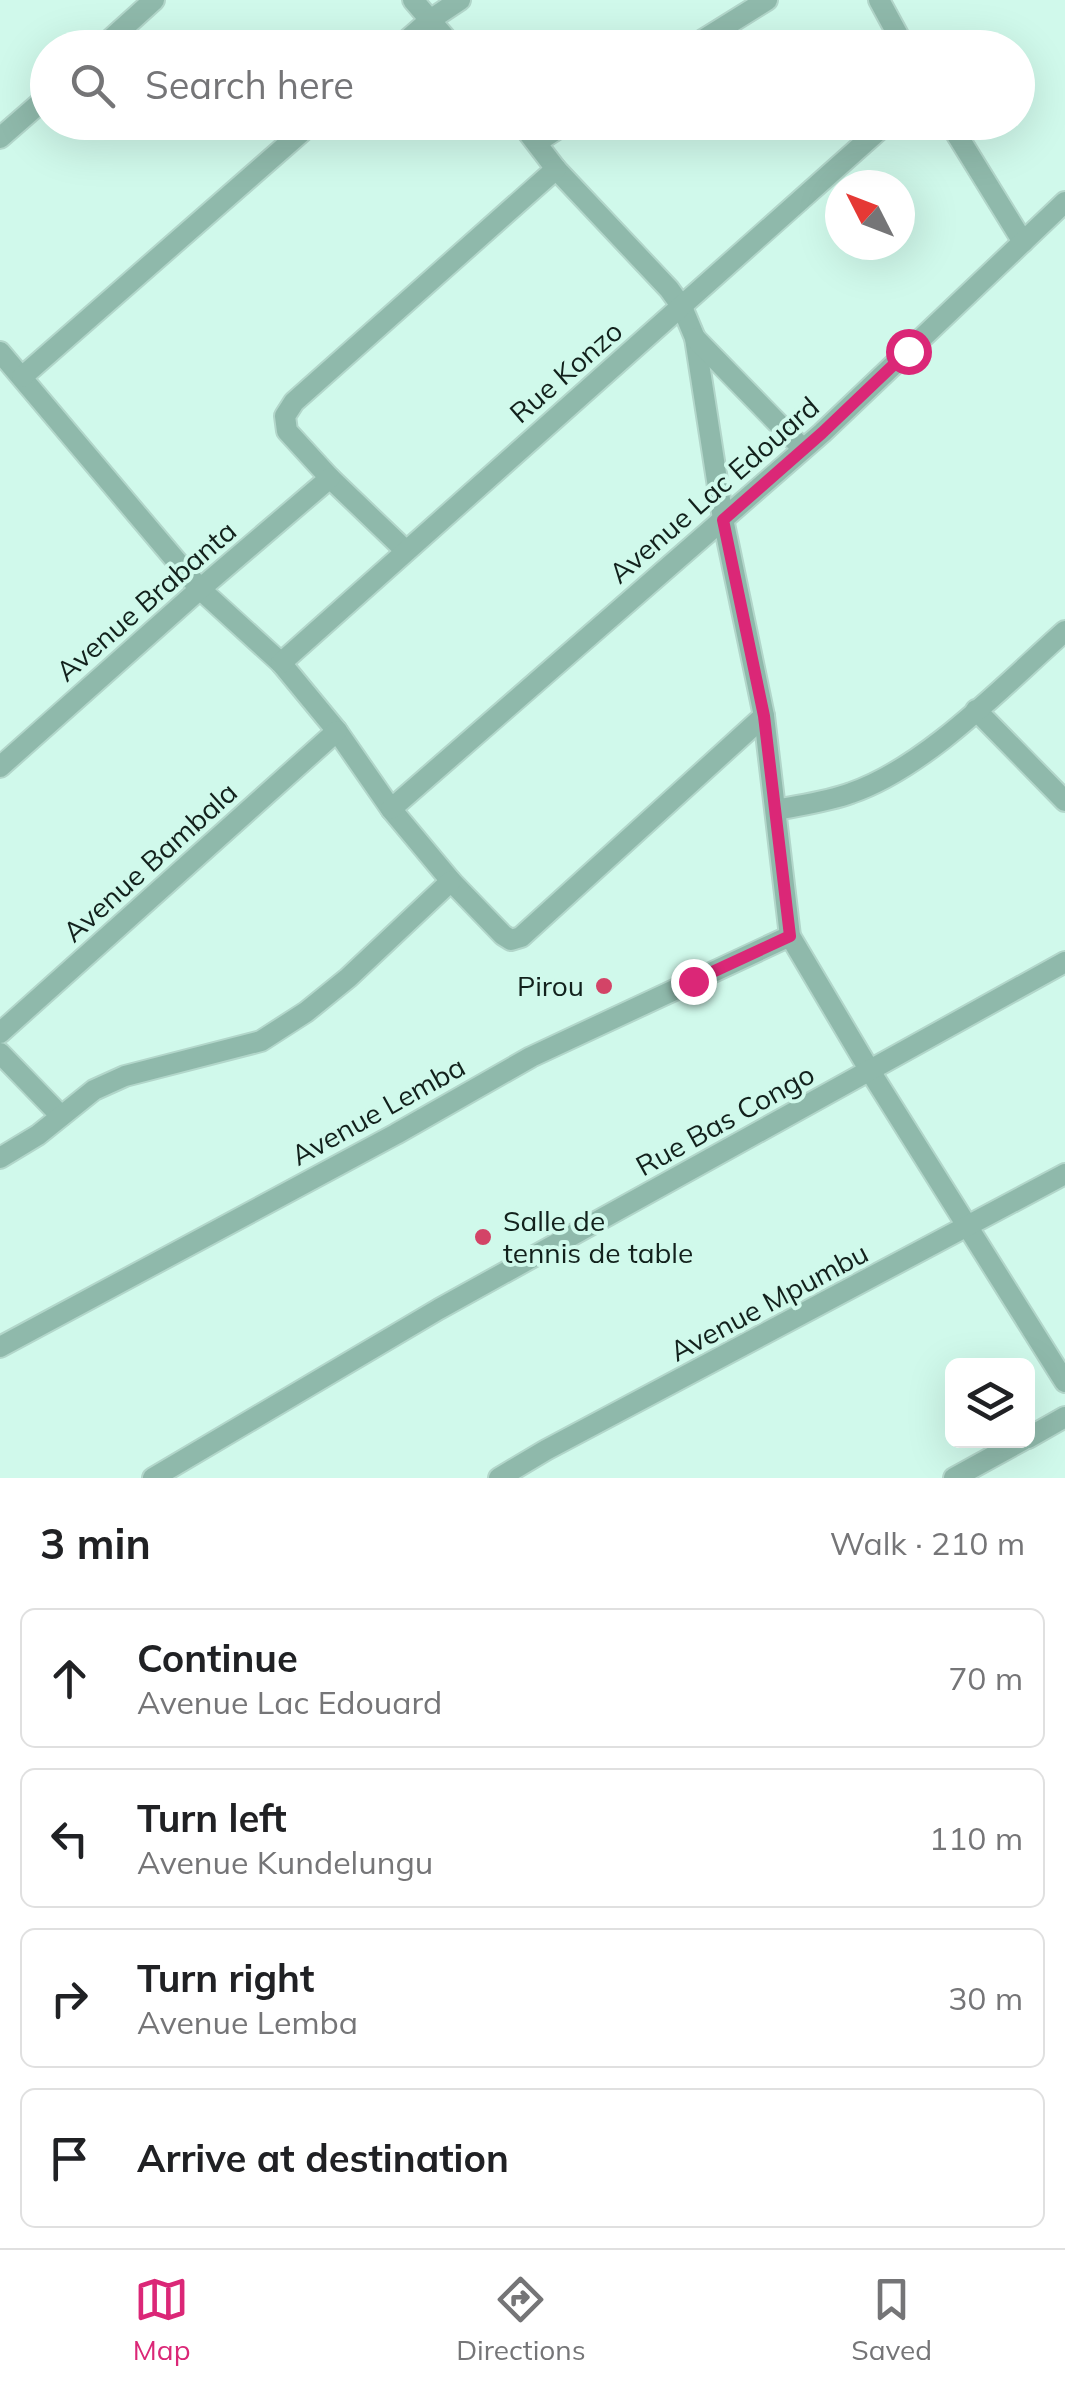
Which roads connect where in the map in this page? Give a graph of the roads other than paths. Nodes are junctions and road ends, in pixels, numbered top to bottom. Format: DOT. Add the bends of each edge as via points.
graph roads {
  1 [pos="154,0"];
  2 [pos="413,0"];
  3 [pos="460,0"];
  4 [pos="767,0"];
  5 [pos="878,0"];
  6 [pos="430,20"];
  7 [pos="121,30"];
  8 [pos="419,30"];
  9 [pos="439,30"];
  10 [pos="719,30"];
  11 [pos="895,30"];
  12 [pos="30,112"];
  13 [pos="0,138"];
  14 [pos="292,140"];
  15 [pos="539,140"];
  16 [pos="868,140"];
  17 [pos="960,140"];
  18 [pos="536,142"];
  19 [pos="556,168"];
  20 [pos="1065,202"];
  21 [pos="1023,242"];
  22 [pos="682,307"];
  23 [pos="695,338"];
  24 [pos="0,352"];
  25 [pos="22,377"];
  26 [pos="803,449"];
  27 [pos="330,478"];
  28 [pos="723,520"];
  29 [pos="405,550"];
  30 [pos="200,589"];
  31 [pos="1065,630"];
  32 [pos="281,663"];
  33 [pos="976,710"];
  34 [pos="764,716"];
  35 [pos="336,732"];
  36 [pos="0,768"];
  37 [pos="1065,801"];
  38 [pos="391,809"];
  39 [pos="776,810"];
  40 [pos="451,881"];
  41 [pos="790,936"];
  42 [pos="1065,962"];
  43 [pos="0,1032"];
  44 [pos="0,1053"];
  45 [pos="870,1071"];
  46 [pos="62,1116"];
  47 [pos="0,1158"];
  48 [pos="1065,1174"];
  49 [pos="969,1227"];
  50 [pos="0,1348"];
  51 [pos="1065,1382"];
  52 [pos="1065,1418"];
  53 [pos="1035,1434"];
  54 [pos="1009,1448"];
  55 [pos="153,1478"];
  56 [pos="498,1478"];
  57 [pos="954,1478"];
  1 -- 7 [label="street"];
  2 -- 6 [label="street"];
  3 -- 6 [label="street"];
  4 -- 10 [label="street"];
  5 -- 11 [label="street"];
  6 -- 8 [label="street"];
  6 -- 9 [label="street"];
  12 -- 13 [label="street"];
  14 -- 25 [label="street"];
  15 -- 18 [label="street"];
  16 -- 22 [label="street, Rue Konzo"];
  17 -- 21 [label="street"];
  18 -- 19 [label="street"];
  19 -- 22 [label="street"];
  19 -- 27 [label="street" via="294,402 285,416 287,431"];
  20 -- 21 [label="street, Avenue Lac Edouard"];
  21 -- 26 [label="street, Avenue Lac Edouard"];
  22 -- 23 [label="street"];
  22 -- 29 [label="street, Rue Konzo"];
  23 -- 26 [label="street"];
  23 -- 28 [label="street"];
  24 -- 25 [label="street"];
  25 -- 30 [label="street"];
  26 -- 28 [label="street, Avenue Lac Edouard"];
  27 -- 29 [label="street"];
  27 -- 30 [label="street, Avenue Brabanta"];
  28 -- 34 [label="street"];
  28 -- 38 [label="street, Avenue Lac Edouard"];
  29 -- 32 [label="street, Rue Konzo"];
  30 -- 32 [label="street"];
  30 -- 36 [label="street, Avenue Brabanta"];
  31 -- 33 [label="street"];
  32 -- 35 [label="street"];
  33 -- 37 [label="street"];
  33 -- 39 [label="street" via="909,766 851,793"];
  34 -- 39 [label="street"];
  34 -- 40 [label="street" via="521,937 502,935"];
  35 -- 38 [label="street"];
  35 -- 43 [label="street, Avenue Bambala"];
  38 -- 40 [label="street"];
  39 -- 41 [label="street"];
  40 -- 46 [label="street" via="348,978 261,1041 125,1076"];
  41 -- 45 [label="street"];
  41 -- 50 [label="street, Avenue Lemba" via="532,1057"];
  42 -- 45 [label="street, Rue Bas Congo"];
  44 -- 46 [label="street"];
  45 -- 49 [label="street"];
  45 -- 55 [label="street, Rue Bas Congo" via="439,1309"];
  46 -- 47 [label="street"];
  48 -- 49 [label="street, Avenue Mpumbu"];
  49 -- 51 [label="street"];
  49 -- 56 [label="street, Avenue Mpumbu"];
  52 -- 53 [label="street"];
  54 -- 57 [label="street"];
}
